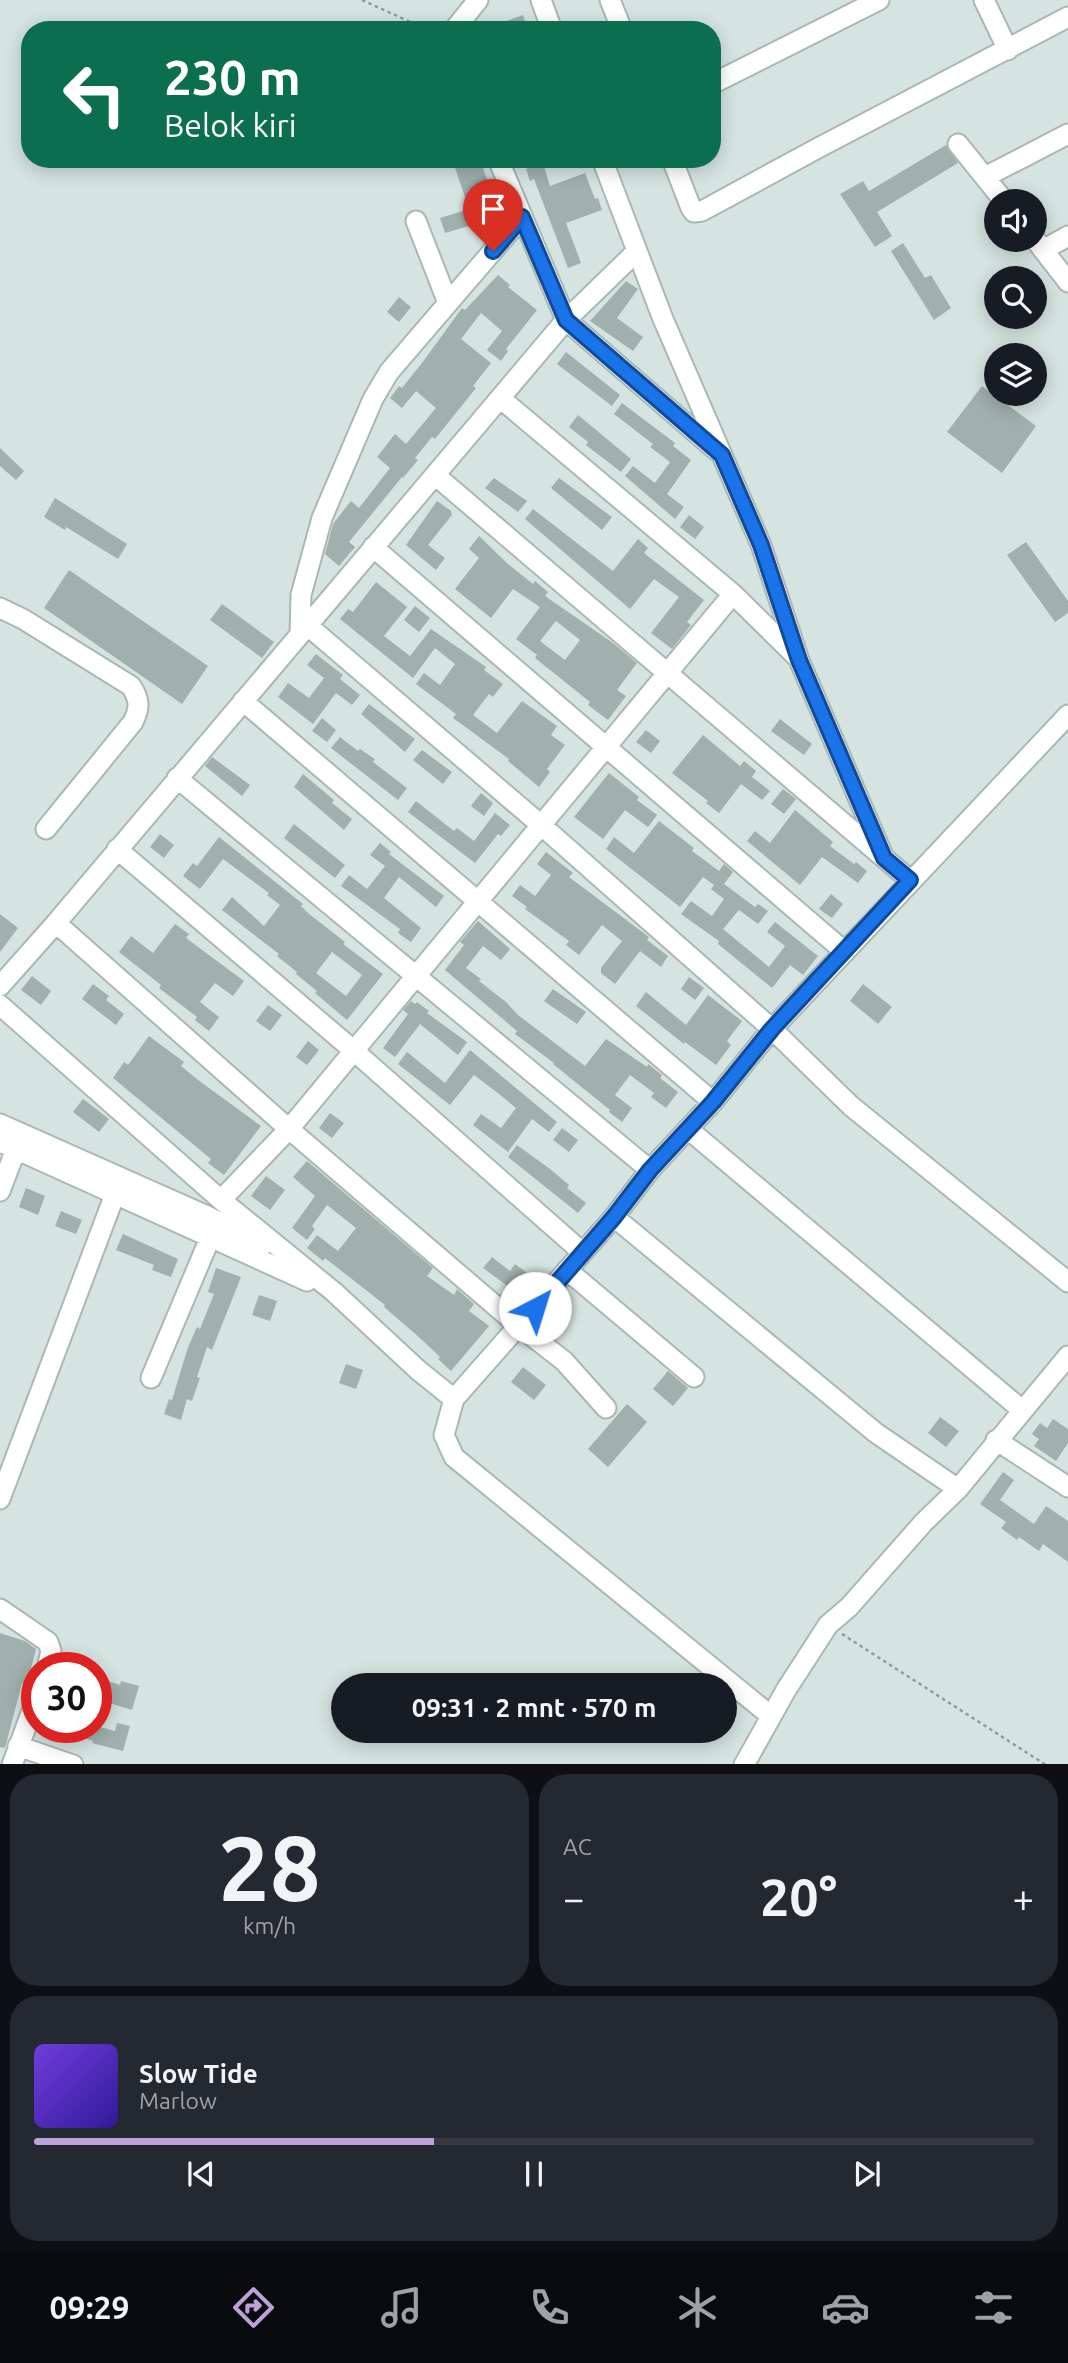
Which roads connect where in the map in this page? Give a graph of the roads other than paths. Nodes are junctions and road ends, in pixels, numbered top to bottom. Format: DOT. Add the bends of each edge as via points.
graph roads {
  1 [pos="478,0"];
  2 [pos="541,0"];
  3 [pos="610,0"];
  4 [pos="879,0"];
  5 [pos="984,0"];
  6 [pos="1068,18"];
  7 [pos="461,21"];
  8 [pos="549,21"];
  9 [pos="618,21"];
  10 [pos="1008,50"];
  11 [pos="721,79"];
  12 [pos="1068,134"];
  13 [pos="958,144"];
  14 [pos="502,168"];
  15 [pos="605,168"];
  16 [pos="675,168"];
  17 [pos="985,177"];
  18 [pos="994,189"];
  19 [pos="522,217"];
  20 [pos="416,221"];
  21 [pos="1068,236"];
  22 [pos="1047,242"];
  23 [pos="637,250"];
  24 [pos="1045,252"];
  25 [pos="1068,282"];
  26 [pos="448,303"];
  27 [pos="566,320"];
  28 [pos="500,398"];
  29 [pos="722,455"];
  30 [pos="435,475"];
  31 [pos="373,547"];
  32 [pos="733,594"];
  33 [pos="0,608"];
  34 [pos="304,629"];
  35 [pos="799,660"];
  36 [pos="667,673"];
  37 [pos="243,701"];
  38 [pos="1068,715"];
  39 [pos="607,746"];
  40 [pos="177,778"];
  41 [pos="541,825"];
  42 [pos="46,829"];
  43 [pos="117,849"];
  44 [pos="884,858"];
  45 [pos="910,880"];
  46 [pos="478,900"];
  47 [pos="56,923"];
  48 [pos="845,951"];
  49 [pos="416,975"];
  50 [pos="1,983"];
  51 [pos="0,1005"];
  52 [pos="772,1029"];
  53 [pos="353,1050"];
  54 [pos="713,1102"];
  55 [pos="0,1124"];
  56 [pos="289,1129"];
  57 [pos="688,1129"];
  58 [pos="8,1145"];
  59 [pos="650,1170"];
  60 [pos="0,1191"];
  61 [pos="115,1194"];
  62 [pos="221,1200"];
  63 [pos="614,1217"];
  64 [pos="210,1238"];
  65 [pos="582,1252"];
  66 [pos="298,1264"];
  67 [pos="566,1270"];
  68 [pos="1068,1282"];
  69 [pos="334,1292"];
  70 [pos="519,1326"];
  71 [pos="1068,1356"];
  72 [pos="694,1377"];
  73 [pos="151,1378"];
  74 [pos="454,1399"];
  75 [pos="606,1408"];
  76 [pos="1022,1410"];
  77 [pos="996,1440"];
  78 [pos="1068,1487"];
  79 [pos="958,1489"];
  80 [pos="0,1499"];
  81 [pos="0,1609"];
  82 [pos="51,1652"];
  83 [pos="771,1716"];
  84 [pos="15,1755"];
  85 [pos="66,1764"];
  86 [pos="745,1764"];
  1 -- 7 [label="street"];
  2 -- 8 [label="street"];
  3 -- 9 [label="street"];
  4 -- 11 [label="street"];
  5 -- 10 [label="street"];
  6 -- 10 [label="street"];
  10 -- 16 [label="street" via="702,211 691,208"];
  12 -- 17 [label="street"];
  13 -- 17 [label="street"];
  14 -- 19 [label="street"];
  15 -- 23 [label="street"];
  17 -- 18 [label="street"];
  19 -- 26 [label="street"];
  19 -- 27 [label="street"];
  20 -- 26 [label="street"];
  21 -- 22 [label="street"];
  23 -- 27 [label="street"];
  23 -- 29 [label="street"];
  24 -- 25 [label="street"];
  26 -- 34 [label="street" via="389,372 373,399 322,518 301,595"];
  27 -- 28 [label="street"];
  27 -- 29 [label="street"];
  28 -- 30 [label="street"];
  28 -- 32 [label="street"];
  29 -- 35 [label="street" via="761,545"];
  30 -- 31 [label="street"];
  30 -- 36 [label="street"];
  31 -- 34 [label="street"];
  31 -- 39 [label="street"];
  32 -- 35 [label="street"];
  32 -- 36 [label="street"];
  33 -- 42 [label="street" via="131,686 138,697 139,710 133,722"];
  34 -- 37 [label="street"];
  34 -- 41 [label="street"];
  35 -- 44 [label="street"];
  36 -- 39 [label="street"];
  36 -- 44 [label="street"];
  37 -- 40 [label="street"];
  37 -- 46 [label="street"];
  38 -- 45 [label="street"];
  39 -- 41 [label="street"];
  39 -- 48 [label="street"];
  40 -- 43 [label="street"];
  40 -- 49 [label="street"];
  41 -- 46 [label="street"];
  41 -- 52 [label="street"];
  43 -- 47 [label="street"];
  43 -- 53 [label="street"];
  44 -- 45 [label="street"];
  45 -- 48 [label="street"];
  46 -- 49 [label="street"];
  46 -- 54 [label="street"];
  47 -- 50 [label="street"];
  47 -- 56 [label="street"];
  48 -- 52 [label="street"];
  49 -- 53 [label="street"];
  49 -- 59 [label="street"];
  51 -- 62 [label="street"];
  52 -- 54 [label="street"];
  52 -- 68 [label="street" via="850,1106"];
  53 -- 56 [label="street"];
  53 -- 65 [label="street"];
  54 -- 57 [label="street"];
  55 -- 66 [label="street" via="207,1216"];
  56 -- 62 [label="street"];
  56 -- 70 [label="street"];
  57 -- 59 [label="street"];
  57 -- 76 [label="street"];
  58 -- 60 [label="street"];
  58 -- 61 [label="street"];
  59 -- 63 [label="street"];
  61 -- 64 [label="street"];
  61 -- 80 [label="street"];
  62 -- 66 [label="street"];
  63 -- 65 [label="street"];
  63 -- 79 [label="street" via="876,1433"];
  64 -- 69 [label="street"];
  64 -- 73 [label="street"];
  65 -- 67 [label="street"];
  66 -- 69 [label="street"];
  67 -- 70 [label="street"];
  67 -- 72 [label="street"];
  69 -- 74 [label="street"];
  70 -- 74 [label="street"];
  70 -- 75 [label="street" via="564,1360"];
  71 -- 76 [label="street"];
  74 -- 83 [label="street" via="444,1435 454,1457"];
  76 -- 77 [label="street"];
  77 -- 78 [label="street"];
  77 -- 79 [label="street"];
  79 -- 83 [label="street" via="828,1625"];
  81 -- 82 [label="street" via="48,1642"];
  83 -- 86 [label="street"];
  84 -- 85 [label="street"];
}
